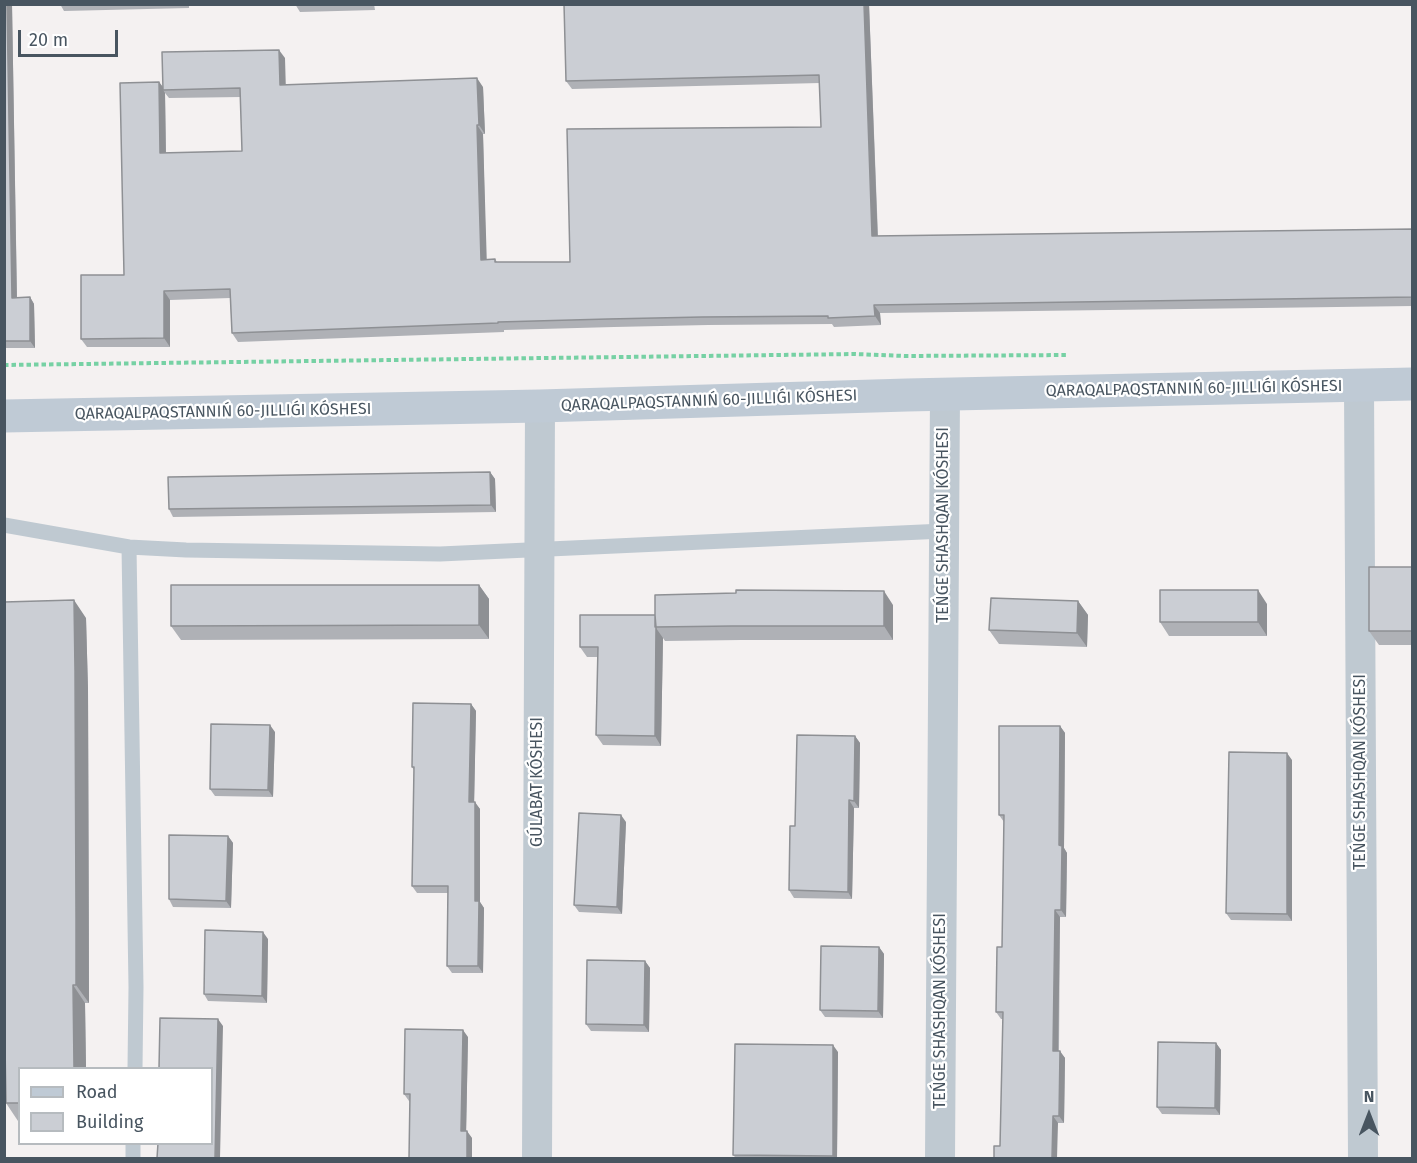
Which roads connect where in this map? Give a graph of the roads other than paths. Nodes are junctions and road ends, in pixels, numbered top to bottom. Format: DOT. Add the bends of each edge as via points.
graph roads {
  1 [pos="1413,384"];
  2 [pos="1359,386"];
  3 [pos="945,394"];
  4 [pos="540,406"];
  5 [pos="4,416"];
  6 [pos="4,525"];
  7 [pos="944,531"];
  8 [pos="129,547"];
  9 [pos="539,549"];
  10 [pos="135,1067"];
  11 [pos="537,1158"];
  12 [pos="940,1158"];
  13 [pos="1363,1158"];
  1 -- 2 [label="street"];
  2 -- 3 [label="street"];
  2 -- 13 [label="street, TEŃGE SHASHQAN KÓSHESI"];
  3 -- 4 [label="street"];
  3 -- 7 [label="street, TEŃGE SHASHQAN KÓSHESI"];
  4 -- 5 [label="street"];
  4 -- 9 [label="street, GÚLABAT KÓSHESI"];
  6 -- 8 [label="lane"];
  7 -- 9 [label="lane"];
  7 -- 12 [label="street, TEŃGE SHASHQAN KÓSHESI"];
  8 -- 9 [label="lane" via="440,554"];
  8 -- 10 [label="lane"];
  9 -- 11 [label="street, GÚLABAT KÓSHESI"];
}
